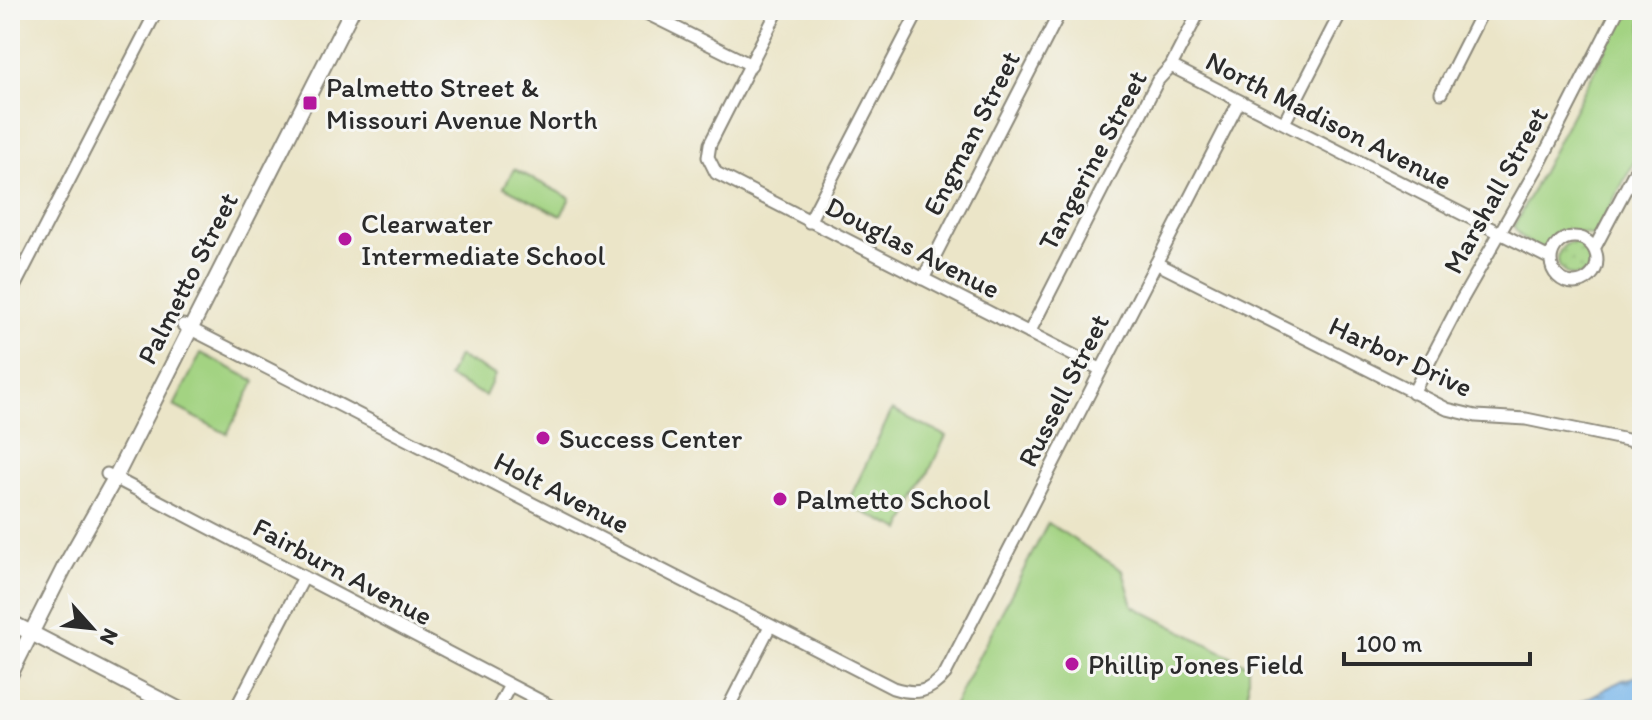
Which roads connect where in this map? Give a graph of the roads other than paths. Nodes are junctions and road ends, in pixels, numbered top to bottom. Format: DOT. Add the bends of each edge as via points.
graph roads {
  1 [pos="157,10"];
  2 [pos="343,10"];
  3 [pos="352,10"];
  4 [pos="640,10"];
  5 [pos="778,10"];
  6 [pos="919,10"];
  7 [pos="1061,10"];
  8 [pos="1200,10"];
  9 [pos="1342,10"];
  10 [pos="1483,10"];
  11 [pos="1618,10"];
  12 [pos="751,65"];
  13 [pos="1171,66"];
  14 [pos="1441,93"];
  15 [pos="1239,102"];
  16 [pos="1284,123"];
  17 [pos="1642,158"];
  18 [pos="1628,184"];
  19 [pos="1642,191"];
  20 [pos="809,222"];
  21 [pos="1500,234"];
  22 [pos="1594,249"];
  23 [pos="1551,259"];
  24 [pos="1156,263"];
  25 [pos="923,279"];
  26 [pos="10,295"];
  27 [pos="187,327"];
  28 [pos="1029,333"];
  29 [pos="1100,369"];
  30 [pos="1413,393"];
  31 [pos="1642,443"];
  32 [pos="111,476"];
  33 [pos="304,577"];
  34 [pos="10,622"];
  35 [pos="770,626"];
  36 [pos="31,633"];
  37 [pos="10,675"];
  38 [pos="510,685"];
  39 [pos="922,692"];
  40 [pos="180,710"];
  41 [pos="235,710"];
  42 [pos="497,710"];
  43 [pos="558,710"];
  44 [pos="727,710"];
  1 -- 26 [label="street"];
  2 -- 27 [label="street, Palmetto Street"];
  3 -- 27 [label="street, Palmetto Street"];
  4 -- 12 [label="street"];
  5 -- 12 [label="street"];
  6 -- 20 [label="street"];
  7 -- 25 [label="street, Engman Street"];
  8 -- 13 [label="street, Tangerine Street"];
  9 -- 16 [label="street"];
  10 -- 14 [label="street"];
  11 -- 21 [label="street, Marshall Street"];
  12 -- 20 [label="street, Douglas Avenue" via="713,137 710,163 727,180"];
  13 -- 15 [label="street, North Madison Avenue"];
  13 -- 28 [label="street, Tangerine Street" via="1158,80"];
  15 -- 16 [label="street, North Madison Avenue"];
  15 -- 24 [label="street, Russell Street"];
  16 -- 21 [label="street, North Madison Avenue"];
  17 -- 18 [label="street"];
  18 -- 19 [label="street"];
  18 -- 22 [label="street"];
  20 -- 25 [label="street, Douglas Avenue"];
  21 -- 23 [label="street, North Madison Avenue"];
  21 -- 30 [label="street, Marshall Street"];
  22 -- 23 [label="street" via="1583,239 1569,237 1556,245"];
  22 -- 23 [label="street" via="1596,264 1582,281 1561,278"];
  24 -- 29 [label="street, Russell Street"];
  24 -- 30 [label="street, Harbor Drive"];
  25 -- 28 [label="street, Douglas Avenue"];
  27 -- 32 [label="street, Palmetto Street"];
  27 -- 35 [label="street, Holt Avenue"];
  28 -- 29 [label="street, Douglas Avenue"];
  29 -- 39 [label="street, Russell Street" via="945,674"];
  30 -- 31 [label="street, Harbor Drive" via="1463,414 1526,419"];
  32 -- 33 [label="street, Fairburn Avenue"];
  32 -- 36 [label="street, Palmetto Street"];
  33 -- 38 [label="street, Fairburn Avenue"];
  33 -- 41 [label="street"];
  34 -- 36 [label="street"];
  35 -- 39 [label="street, Holt Avenue" via="893,688"];
  35 -- 44 [label="street"];
  36 -- 37 [label="street, Palmetto Street"];
  36 -- 40 [label="street"];
  38 -- 42 [label="street"];
  38 -- 43 [label="street, Fairburn Avenue"];
}
